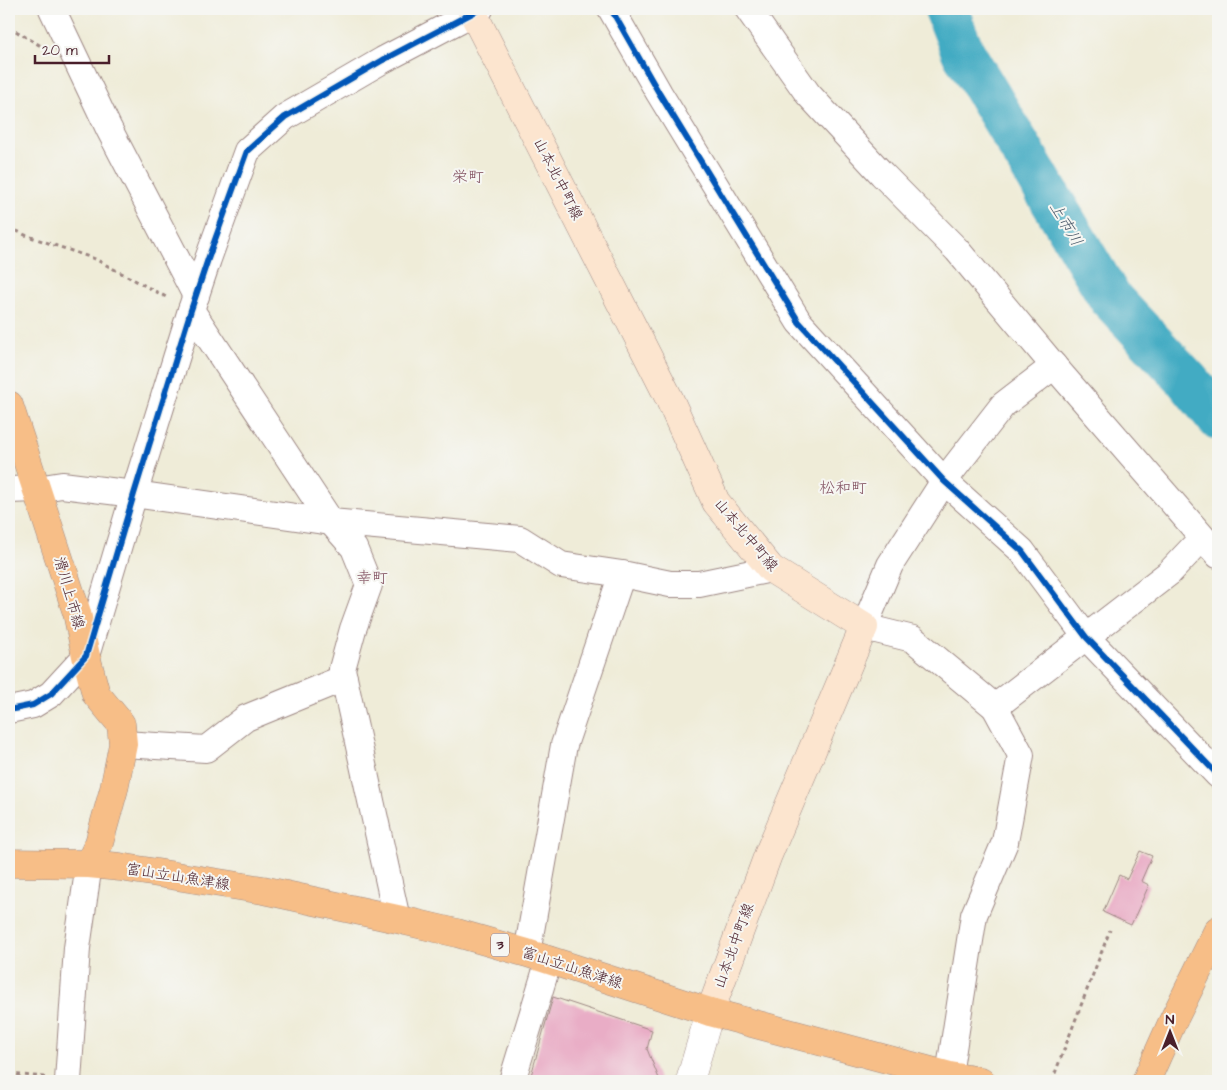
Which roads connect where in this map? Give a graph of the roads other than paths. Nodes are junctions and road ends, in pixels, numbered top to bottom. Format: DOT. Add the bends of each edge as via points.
graph roads {
  1 [pos="52,9"];
  2 [pos="611,9"];
  3 [pos="748,9"];
  4 [pos="475,10"];
  5 [pos="194,303"];
  6 [pos="1054,366"];
  7 [pos="9,405"];
  8 [pos="944,481"];
  9 [pos="37,489"];
  10 [pos="9,490"];
  11 [pos="134,494"];
  12 [pos="331,522"];
  13 [pos="1210,547"];
  14 [pos="770,569"];
  15 [pos="622,574"];
  16 [pos="864,627"];
  17 [pos="1086,637"];
  18 [pos="86,656"];
  19 [pos="344,678"];
  20 [pos="996,707"];
  21 [pos="9,710"];
  22 [pos="123,744"];
  23 [pos="1218,775"];
  24 [pos="9,863"];
  25 [pos="89,864"];
  26 [pos="397,919"];
  27 [pos="1218,930"];
  28 [pos="538,956"];
  29 [pos="710,1012"];
  30 [pos="949,1078"];
  31 [pos="68,1080"];
  32 [pos="512,1081"];
  33 [pos="690,1081"];
  34 [pos="981,1081"];
  35 [pos="1146,1081"];
  1 -- 5 [label="street"];
  2 -- 8 [label="street" via="799,322"];
  3 -- 6 [label="street" via="808,94 957,250"];
  4 -- 5 [label="street" via="285,117 247,151"];
  4 -- 14 [label="main road, 山本北中町線" via="669,398 716,502"];
  5 -- 11 [label="street"];
  5 -- 12 [label="street"];
  6 -- 8 [label="street" via="1003,404"];
  6 -- 13 [label="street"];
  7 -- 9 [label="main road, 滑川上市線"];
  8 -- 16 [label="street" via="890,565"];
  8 -- 17 [label="street" via="1022,551"];
  9 -- 10 [label="street"];
  9 -- 11 [label="street" via="62,486"];
  9 -- 18 [label="main road, 滑川上市線" via="77,613"];
  11 -- 12 [label="street"];
  11 -- 18 [label="street"];
  12 -- 15 [label="street" via="520,539 561,565"];
  12 -- 19 [label="street" via="354,548 369,585 342,669"];
  13 -- 17 [label="street" via="1169,573"];
  14 -- 15 [label="street" via="700,584 670,584"];
  14 -- 16 [label="main road, 山本北中町線"];
  15 -- 28 [label="street" via="564,745"];
  16 -- 20 [label="street" via="913,639"];
  16 -- 29 [label="main road, 山本北中町線" via="768,855"];
  17 -- 20 [label="street"];
  17 -- 23 [label="street"];
  18 -- 21 [label="street" via="51,694 33,705"];
  18 -- 22 [label="main road, 滑川上市線" via="96,694 121,724"];
  19 -- 22 [label="street" via="246,718 206,748"];
  19 -- 26 [label="street"];
  20 -- 30 [label="street" via="1021,756 1005,842 974,915"];
  22 -- 25 [label="main road, 滑川上市線" via="99,842"];
  24 -- 25 [label="main road, 富山立山魚津線 / 3"];
  25 -- 26 [label="main road, 富山立山魚津線 / 3" via="263,890"];
  25 -- 31 [label="street" via="77,948"];
  26 -- 28 [label="main road, 富山立山魚津線 / 3"];
  27 -- 35 [label="main road"];
  28 -- 29 [label="main road, 富山立山魚津線 / 3"];
  28 -- 32 [label="street"];
  29 -- 30 [label="main road, 富山立山魚津線 / 3"];
  29 -- 33 [label="street"];
  30 -- 34 [label="main road, 富山立山魚津線 / 3"];
}
